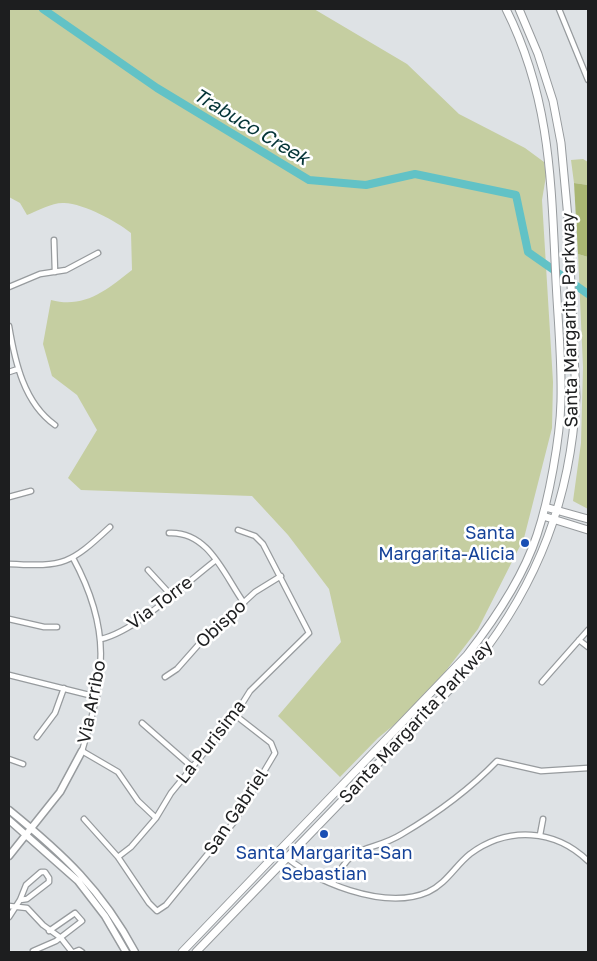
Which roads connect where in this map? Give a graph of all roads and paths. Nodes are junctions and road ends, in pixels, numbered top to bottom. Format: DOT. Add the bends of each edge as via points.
graph roads {
  1 [pos="506,9"];
  2 [pos="519,9"];
  3 [pos="559,9"];
  4 [pos="586,66"];
  5 [pos="588,80"];
  6 [pos="54,240"];
  7 [pos="98,253"];
  8 [pos="55,272"];
  9 [pos="9,287"];
  10 [pos="9,326"];
  11 [pos="18,369"];
  12 [pos="9,372"];
  13 [pos="55,425"];
  14 [pos="31,491"];
  15 [pos="9,497"];
  16 [pos="545,507"];
  17 [pos="557,510"];
  18 [pos="543,516"];
  19 [pos="588,519"];
  20 [pos="555,520"];
  21 [pos="110,527"];
  22 [pos="238,530"];
  23 [pos="588,530"];
  24 [pos="169,534"];
  25 [pos="73,558"];
  26 [pos="216,560"];
  27 [pos="9,564"];
  28 [pos="148,570"];
  29 [pos="281,576"];
  30 [pos="171,595"];
  31 [pos="244,603"];
  32 [pos="9,619"];
  33 [pos="57,627"];
  34 [pos="588,630"];
  35 [pos="101,639"];
  36 [pos="580,640"];
  37 [pos="588,648"];
  38 [pos="9,675"];
  39 [pos="165,677"];
  40 [pos="542,682"];
  41 [pos="64,688"];
  42 [pos="97,697"];
  43 [pos="235,715"];
  44 [pos="142,723"];
  45 [pos="37,737"];
  46 [pos="82,751"];
  47 [pos="9,759"];
  48 [pos="23,764"];
  49 [pos="191,766"];
  50 [pos="588,768"];
  51 [pos="9,810"];
  52 [pos="156,818"];
  53 [pos="84,819"];
  54 [pos="543,819"];
  55 [pos="9,820"];
  56 [pos="31,828"];
  57 [pos="26,834"];
  58 [pos="540,835"];
  59 [pos="280,852"];
  60 [pos="9,856"];
  61 [pos="118,857"];
  62 [pos="287,859"];
  63 [pos="588,861"];
  64 [pos="333,883"];
  65 [pos="20,900"];
  66 [pos="9,901"];
  67 [pos="9,906"];
  68 [pos="14,907"];
  69 [pos="9,917"];
  70 [pos="49,930"];
  71 [pos="61,938"];
  72 [pos="33,950"];
  73 [pos="73,952"];
  74 [pos="82,952"];
  75 [pos="126,952"];
  76 [pos="135,952"];
  77 [pos="182,952"];
  78 [pos="196,952"];
  1 -- 16 [label="main road, Santa Margarita Parkway" via="528,57 538,94 548,145 552,191 561,402"];
  2 -- 17 [label="main road, Santa Margarita Parkway" via="553,101 566,190 575,360 574,428"];
  3 -- 4 [label="street"];
  4 -- 5 [label="street"];
  6 -- 8 [label="street"];
  7 -- 8 [label="street" via="78,266"];
  8 -- 9 [label="street" via="40,274"];
  10 -- 11 [label="street"];
  11 -- 12 [label="street"];
  11 -- 13 [label="street" via="35,405 44,418"];
  14 -- 15 [label="street"];
  16 -- 17 [label="main road"];
  16 -- 18 [label="main road, Santa Margarita Parkway"];
  17 -- 19 [label="main road"];
  17 -- 20 [label="main road, Santa Margarita Parkway"];
  18 -- 20 [label="main road"];
  18 -- 59 [label="main road, Santa Margarita Parkway" via="515,583 473,647"];
  20 -- 23 [label="main road"];
  20 -- 62 [label="main road, Santa Margarita Parkway" via="525,589 495,638 476,662"];
  21 -- 25 [label="street"];
  22 -- 29 [label="street" via="255,536 263,544"];
  24 -- 26 [label="street" via="180,533 198,540"];
  25 -- 27 [label="street" via="54,564"];
  25 -- 35 [label="street, Via Arribo" via="90,592"];
  26 -- 30 [label="street, Via Torre"];
  26 -- 31 [label="street"];
  28 -- 30 [label="street"];
  29 -- 31 [label="street, Obispo"];
  29 -- 43 [label="street, La Purisima" via="308,632 250,691"];
  30 -- 35 [label="street, Via Torre" via="133,624"];
  31 -- 39 [label="street, Obispo" via="200,643 177,670"];
  32 -- 33 [label="street"];
  34 -- 36 [label="street"];
  35 -- 42 [label="street, Via Arribo"];
  36 -- 37 [label="street"];
  36 -- 40 [label="street"];
  38 -- 41 [label="street"];
  41 -- 42 [label="street"];
  41 -- 45 [label="street" via="55,713"];
  42 -- 46 [label="street, Via Arribo"];
  43 -- 49 [label="street, La Purisima"];
  43 -- 61 [label="street, San Gabriel" via="271,743 275,753 234,822 174,896 157,911"];
  44 -- 49 [label="street"];
  46 -- 52 [label="street" via="118,772 138,801"];
  46 -- 56 [label="main road, Via Arribo" via="60,792"];
  47 -- 48 [label="street"];
  49 -- 52 [label="street, La Purisima"];
  50 -- 64 [label="street" via="541,771 497,761 469,786 401,834 354,854"];
  51 -- 56 [label="main road"];
  52 -- 61 [label="street, La Purisima"];
  53 -- 61 [label="street"];
  54 -- 58 [label="street"];
  55 -- 57 [label="main road"];
  56 -- 57 [label="main road, Via Arribo"];
  56 -- 76 [label="main road" via="97,891"];
  57 -- 60 [label="main road, Via Arribo"];
  57 -- 75 [label="main road" via="84,888"];
  58 -- 63 [label="street" via="570,846"];
  58 -- 64 [label="street" via="516,835 485,846 461,862 444,882 428,892 408,897 370,896"];
  59 -- 62 [label="street"];
  59 -- 77 [label="main road, Santa Margarita Parkway"];
  62 -- 64 [label="street" via="305,872"];
  62 -- 78 [label="main road, Santa Margarita Parkway"];
  65 -- 65 [label="street" via="26,884 45,872 49,882"];
  65 -- 68 [label="street"];
  66 -- 68 [label="street"];
  67 -- 68 [label="street"];
  68 -- 69 [label="street"];
  68 -- 70 [label="street" via="28,908"];
  70 -- 71 [label="street"];
  70 -- 71 [label="street" via="76,913 82,923"];
  71 -- 72 [label="street"];
  71 -- 73 [label="street"];
  73 -- 74 [label="street"];
}
